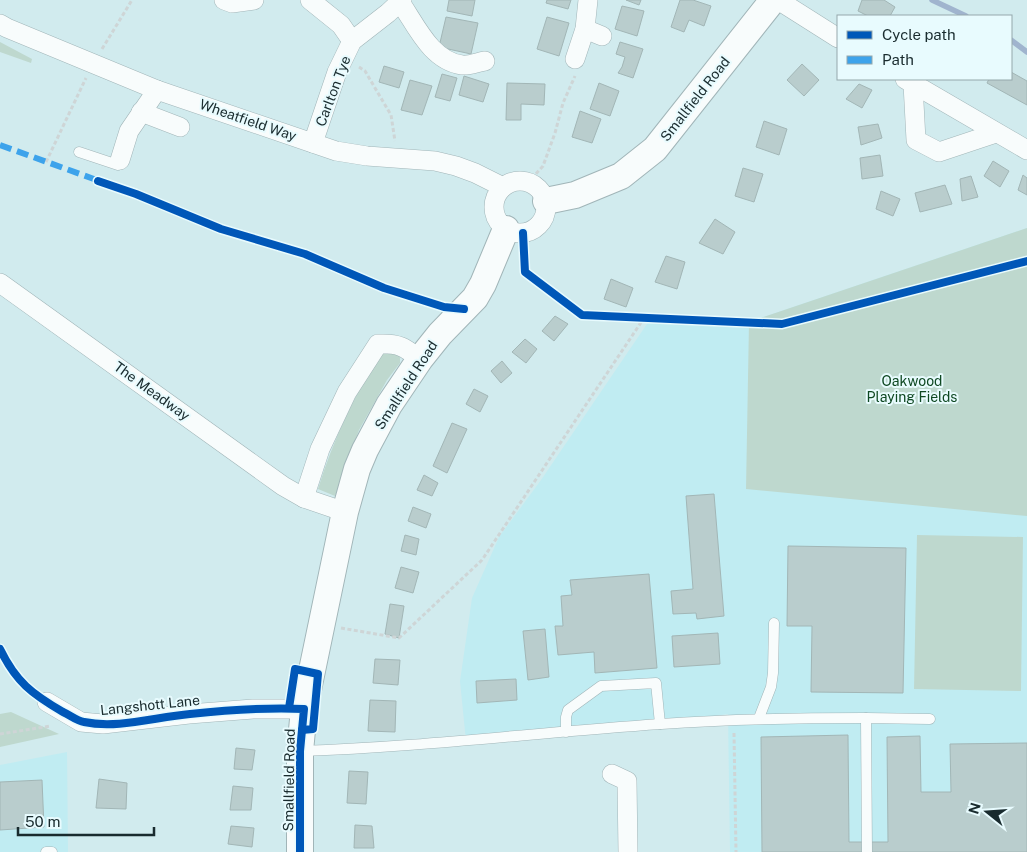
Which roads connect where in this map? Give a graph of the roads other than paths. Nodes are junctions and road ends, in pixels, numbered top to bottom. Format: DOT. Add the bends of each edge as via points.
graph roads {
  1 [pos="224,0"];
  2 [pos="254,0"];
  3 [pos="310,0"];
  4 [pos="588,0"];
  5 [pos="773,0"];
  6 [pos="778,0"];
  7 [pos="401,1"];
  8 [pos="0,24"];
  9 [pos="837,37"];
  10 [pos="349,49"];
  11 [pos="575,59"];
  12 [pos="485,61"];
  13 [pos="909,82"];
  14 [pos="157,90"];
  15 [pos="141,112"];
  16 [pos="180,127"];
  17 [pos="996,133"];
  18 [pos="313,143"];
  19 [pos="1027,150"];
  20 [pos="80,152"];
  21 [pos="120,160"];
  22 [pos="503,187"];
  23 [pos="546,201"];
  24 [pos="506,229"];
  25 [pos="0,283"];
  26 [pos="420,359"];
  27 [pos="304,498"];
  28 [pos="344,512"];
  29 [pos="774,623"];
  30 [pos="47,702"];
  31 [pos="304,709"];
  32 [pos="759,718"];
  33 [pos="866,718"];
  34 [pos="930,719"];
  35 [pos="660,724"];
  36 [pos="566,732"];
  37 [pos="300,751"];
  38 [pos="619,778"];
  39 [pos="46,852"];
  40 [pos="52,852"];
  41 [pos="300,852"];
  42 [pos="628,852"];
  43 [pos="867,852"];
  1 -- 2 [label="street" via="232,4"];
  3 -- 10 [label="street" via="341,25"];
  4 -- 11 [label="street" via="594,33"];
  5 -- 23 [label="street, Smallfield Road" via="655,149 621,176 575,195"];
  6 -- 9 [label="street"];
  7 -- 10 [label="street, Carlton Tye"];
  7 -- 12 [label="street, Carlton Tye" via="434,51 444,60 463,65"];
  8 -- 14 [label="street, Wheatfield Way"];
  10 -- 18 [label="street, Carlton Tye" via="337,72"];
  13 -- 17 [label="street"];
  13 -- 17 [label="street" via="916,140 939,152"];
  14 -- 15 [label="street"];
  14 -- 18 [label="street, Wheatfield Way"];
  15 -- 16 [label="street"];
  15 -- 21 [label="street" via="129,131"];
  17 -- 19 [label="street"];
  18 -- 22 [label="street, Wheatfield Way" via="367,156 435,161 456,166"];
  20 -- 21 [label="lane" via="118,165"];
  22 -- 23 [label="street" via="518,181 526,182 538,188"];
  22 -- 24 [label="street" via="494,204 499,223"];
  23 -- 24 [label="street" via="544,218 532,230 514,233"];
  24 -- 26 [label="street, Smallfield Road" via="475,298"];
  25 -- 27 [label="street, The Meadway"];
  26 -- 27 [label="street" via="404,346 378,344 348,392 320,449"];
  26 -- 28 [label="street, Smallfield Road" via="389,405 366,450"];
  27 -- 28 [label="street, The Meadway"];
  28 -- 31 [label="street, Smallfield Road"];
  29 -- 32 [label="lane" via="771,687"];
  30 -- 31 [label="street, Langshott Lane" via="82,722 103,724 253,709"];
  31 -- 37 [label="street, Smallfield Road"];
  32 -- 33 [label="lane"];
  32 -- 35 [label="lane"];
  33 -- 34 [label="lane"];
  33 -- 43 [label="lane"];
  35 -- 36 [label="lane"];
  35 -- 36 [label="lane" via="656,682 601,686 568,710"];
  36 -- 37 [label="lane"];
  37 -- 41 [label="street, Smallfield Road"];
  38 -- 42 [label="street"];
  39 -- 40 [label="lane"];
}
